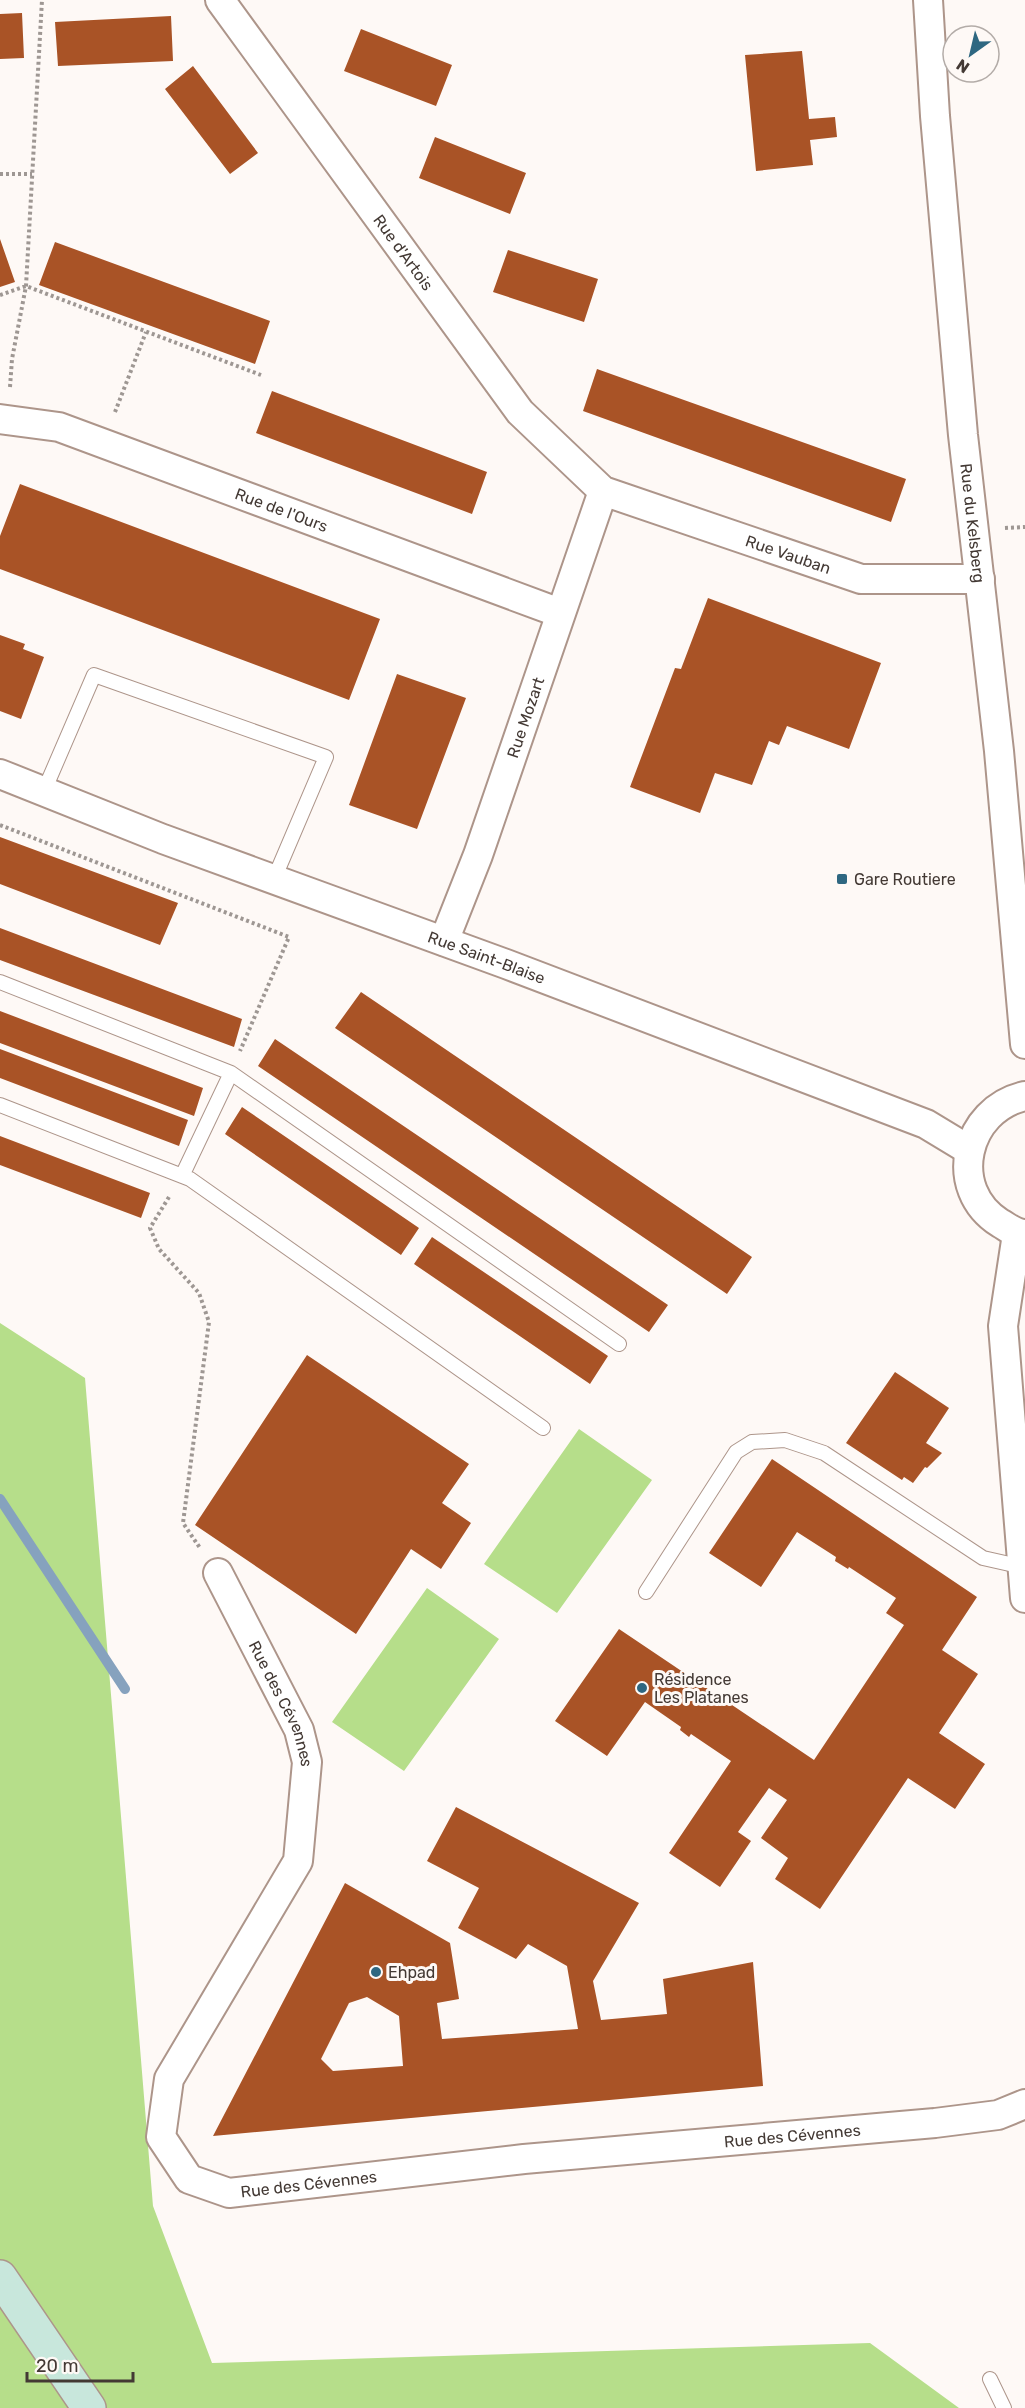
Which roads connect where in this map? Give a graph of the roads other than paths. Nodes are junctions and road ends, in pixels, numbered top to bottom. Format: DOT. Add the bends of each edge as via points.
graph roads {
  1 [pos="220,0"];
  2 [pos="928,0"];
  3 [pos="4,420"];
  4 [pos="603,491"];
  5 [pos="980,579"];
  6 [pos="561,613"];
  7 [pos="0,774"];
  8 [pos="44,791"];
  9 [pos="274,879"];
  10 [pos="444,941"];
  11 [pos="0,982"];
  12 [pos="1025,1044"];
  13 [pos="231,1073"];
  14 [pos="1025,1096"];
  15 [pos="0,1105"];
  16 [pos="969,1150"];
  17 [pos="182,1176"];
  18 [pos="1021,1234"];
  19 [pos="619,1344"];
  20 [pos="543,1428"];
  21 [pos="1023,1567"];
  22 [pos="218,1573"];
  23 [pos="646,1592"];
  24 [pos="1025,1598"];
  25 [pos="1025,2104"];
  26 [pos="0,2277"];
  27 [pos="990,2379"];
  28 [pos="89,2408"];
  29 [pos="1004,2408"];
  1 -- 4 [label="street, Rue d'Artois" via="520,412"];
  2 -- 5 [label="street, Rue du Kelsberg" via="963,435"];
  3 -- 6 [label="street, Rue de l'Ours" via="59,427"];
  4 -- 5 [label="street, Rue Vauban" via="861,579"];
  4 -- 6 [label="street, Rue Mozart"];
  5 -- 12 [label="street, Rue du Kelsberg"];
  6 -- 10 [label="street, Rue Mozart" via="478,855"];
  7 -- 8 [label="street, Rue Saint-Blaise"];
  8 -- 9 [label="street, Rue Saint-Blaise"];
  8 -- 9 [label="lane" via="94,675 326,757"];
  9 -- 10 [label="street, Rue Saint-Blaise"];
  10 -- 16 [label="street, Rue Saint-Blaise" via="926,1124"];
  11 -- 13 [label="lane"];
  13 -- 17 [label="lane"];
  13 -- 19 [label="lane"];
  14 -- 16 [label="street" via="1009,1099 982,1121"];
  15 -- 17 [label="lane"];
  16 -- 18 [label="street" via="969,1182 986,1215"];
  17 -- 20 [label="lane"];
  18 -- 21 [label="street" via="1003,1326"];
  21 -- 23 [label="lane" via="983,1558 824,1453 785,1440 752,1442 736,1452"];
  21 -- 24 [label="street"];
  22 -- 25 [label="street, Rue des Cévennes" via="299,1730 307,1762 298,1861 169,2079 161,2137 189,2179 229,2193 524,2160 936,2123 998,2115"];
  26 -- 28 [label="main road"];
  27 -- 29 [label="lane"];
}
